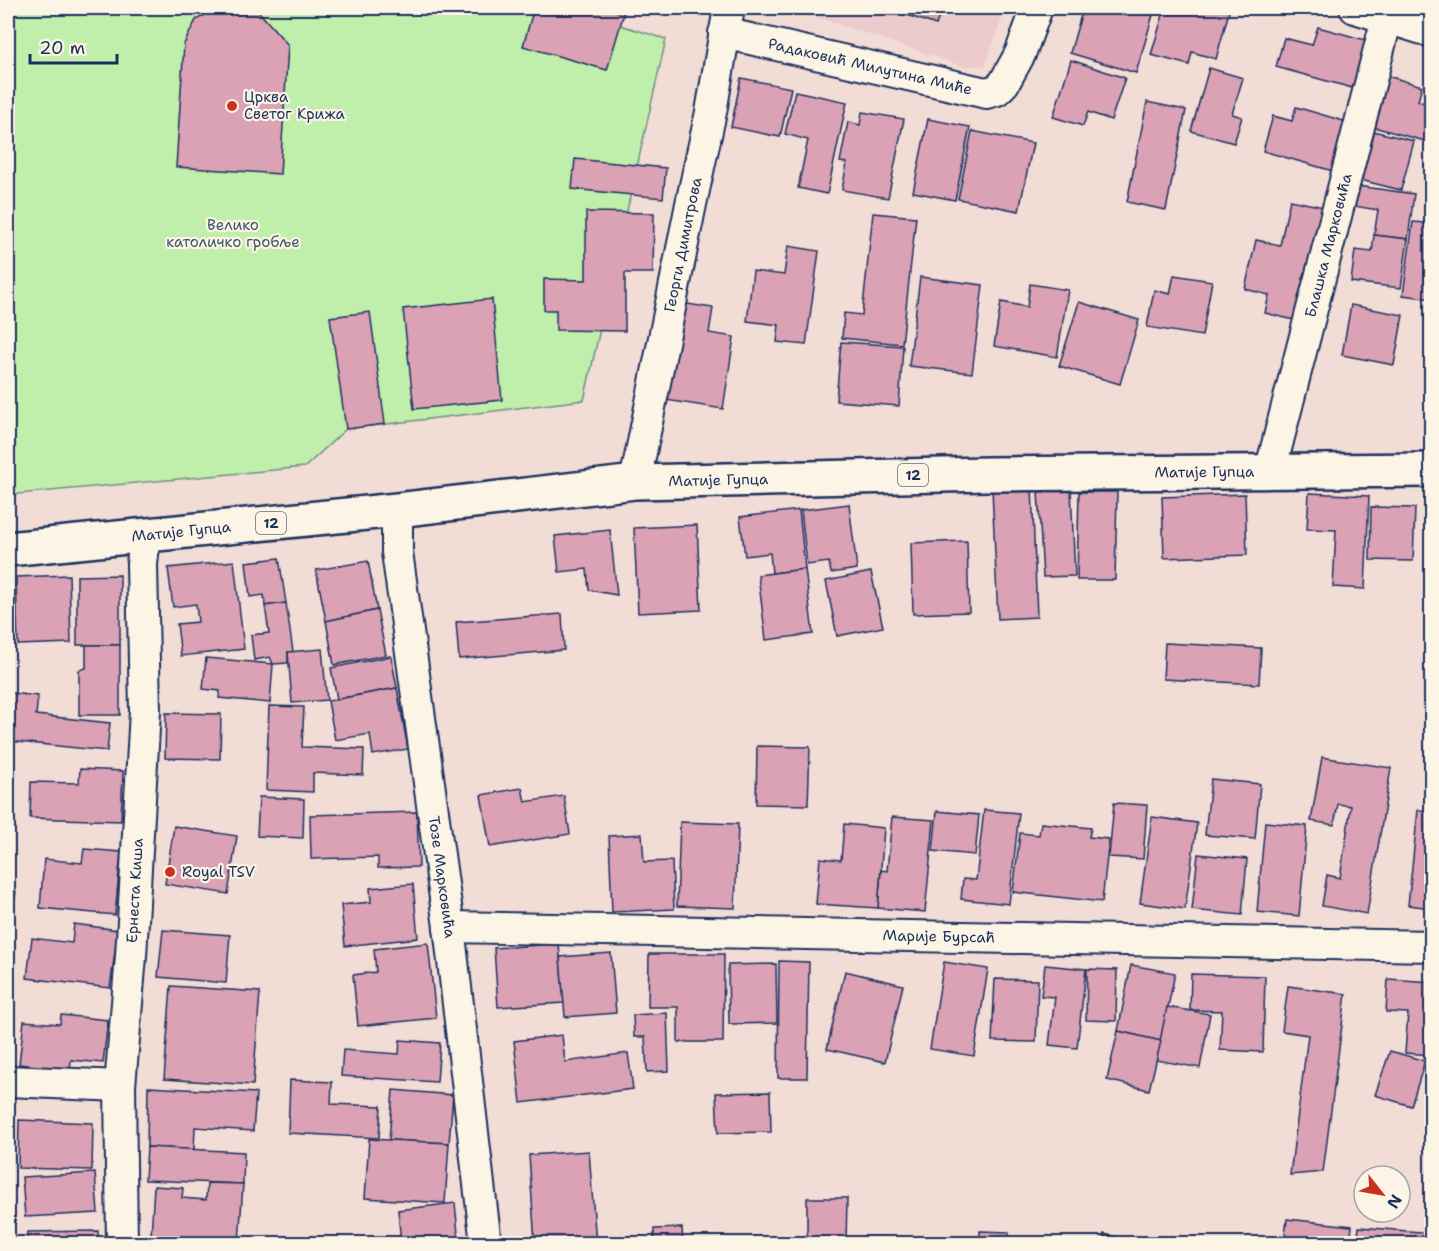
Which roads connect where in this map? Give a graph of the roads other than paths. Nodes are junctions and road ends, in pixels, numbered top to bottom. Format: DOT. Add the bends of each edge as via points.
graph roads {
  1 [pos="1037,8"];
  2 [pos="1355,8"];
  3 [pos="1387,18"];
  4 [pos="726,20"];
  5 [pos="1431,32"];
  6 [pos="1431,470"];
  7 [pos="1270,472"];
  8 [pos="635,482"];
  9 [pos="397,510"];
  10 [pos="145,536"];
  11 [pos="8,549"];
  12 [pos="448,927"];
  13 [pos="1431,946"];
  14 [pos="8,1081"];
  15 [pos="120,1086"];
  16 [pos="122,1244"];
  17 [pos="486,1244"];
  1 -- 4 [label="street, Радаковић Милутина Миће" via="1004,83 986,93"];
  2 -- 3 [label="street"];
  3 -- 5 [label="street"];
  3 -- 7 [label="street, Блашка Марковића"];
  4 -- 8 [label="street, Георги Димитрова" via="711,112"];
  6 -- 7 [label="main road, Матије Гупца / 12"];
  7 -- 8 [label="main road, Матије Гупца / 12"];
  8 -- 9 [label="main road, Матије Гупца / 12"];
  9 -- 10 [label="main road, Матије Гупца / 12"];
  9 -- 12 [label="street, Тозе Марковића" via="397,552"];
  10 -- 11 [label="main road, Матије Гупца / 12"];
  10 -- 15 [label="street, Ернеста Киша" via="145,711"];
  12 -- 13 [label="street, Марије Бурсаћ"];
  12 -- 17 [label="street, Тозе Марковића"];
  14 -- 15 [label="street"];
  15 -- 16 [label="street, Ернеста Киша"];
}
